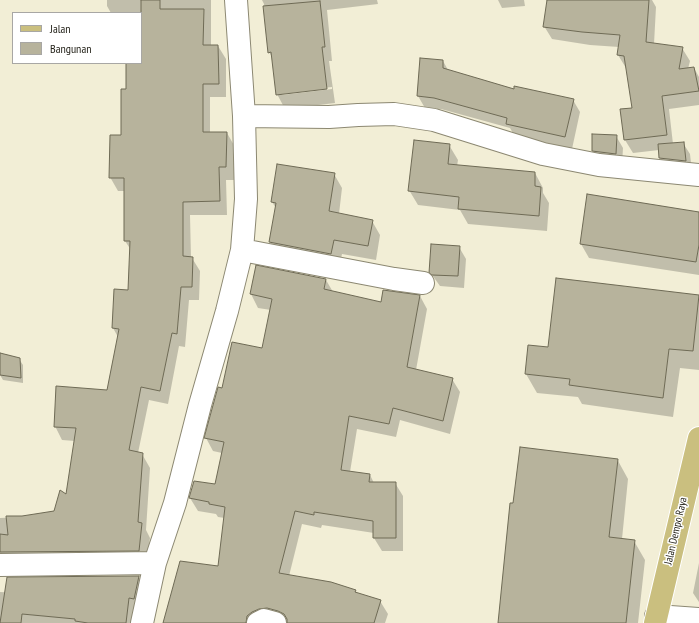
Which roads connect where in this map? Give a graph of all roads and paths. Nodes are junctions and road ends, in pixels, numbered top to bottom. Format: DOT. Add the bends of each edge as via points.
graph roads {
  1 [pos="236,0"];
  2 [pos="244,116"];
  3 [pos="699,175"];
  4 [pos="242,250"];
  5 [pos="424,283"];
  6 [pos="699,438"];
  7 [pos="695,470"];
  8 [pos="155,563"];
  9 [pos="0,565"];
  10 [pos="699,619"];
  11 [pos="655,620"];
  12 [pos="142,623"];
  13 [pos="258,623"];
  14 [pos="275,623"];
  1 -- 2 [label="street"];
  2 -- 3 [label="street" via="329,117 394,114 434,120 542,154 599,165"];
  2 -- 4 [label="street" via="246,199"];
  4 -- 5 [label="street"];
  4 -- 8 [label="street" via="228,311 175,502"];
  6 -- 7 [label="main road, Jalan Dempo Raya"];
  7 -- 11 [label="main road, Jalan Dempo Raya"];
  8 -- 9 [label="street"];
  8 -- 12 [label="street"];
  10 -- 11 [label="street"];
  13 -- 14 [label="street" via="264,620"];
}
